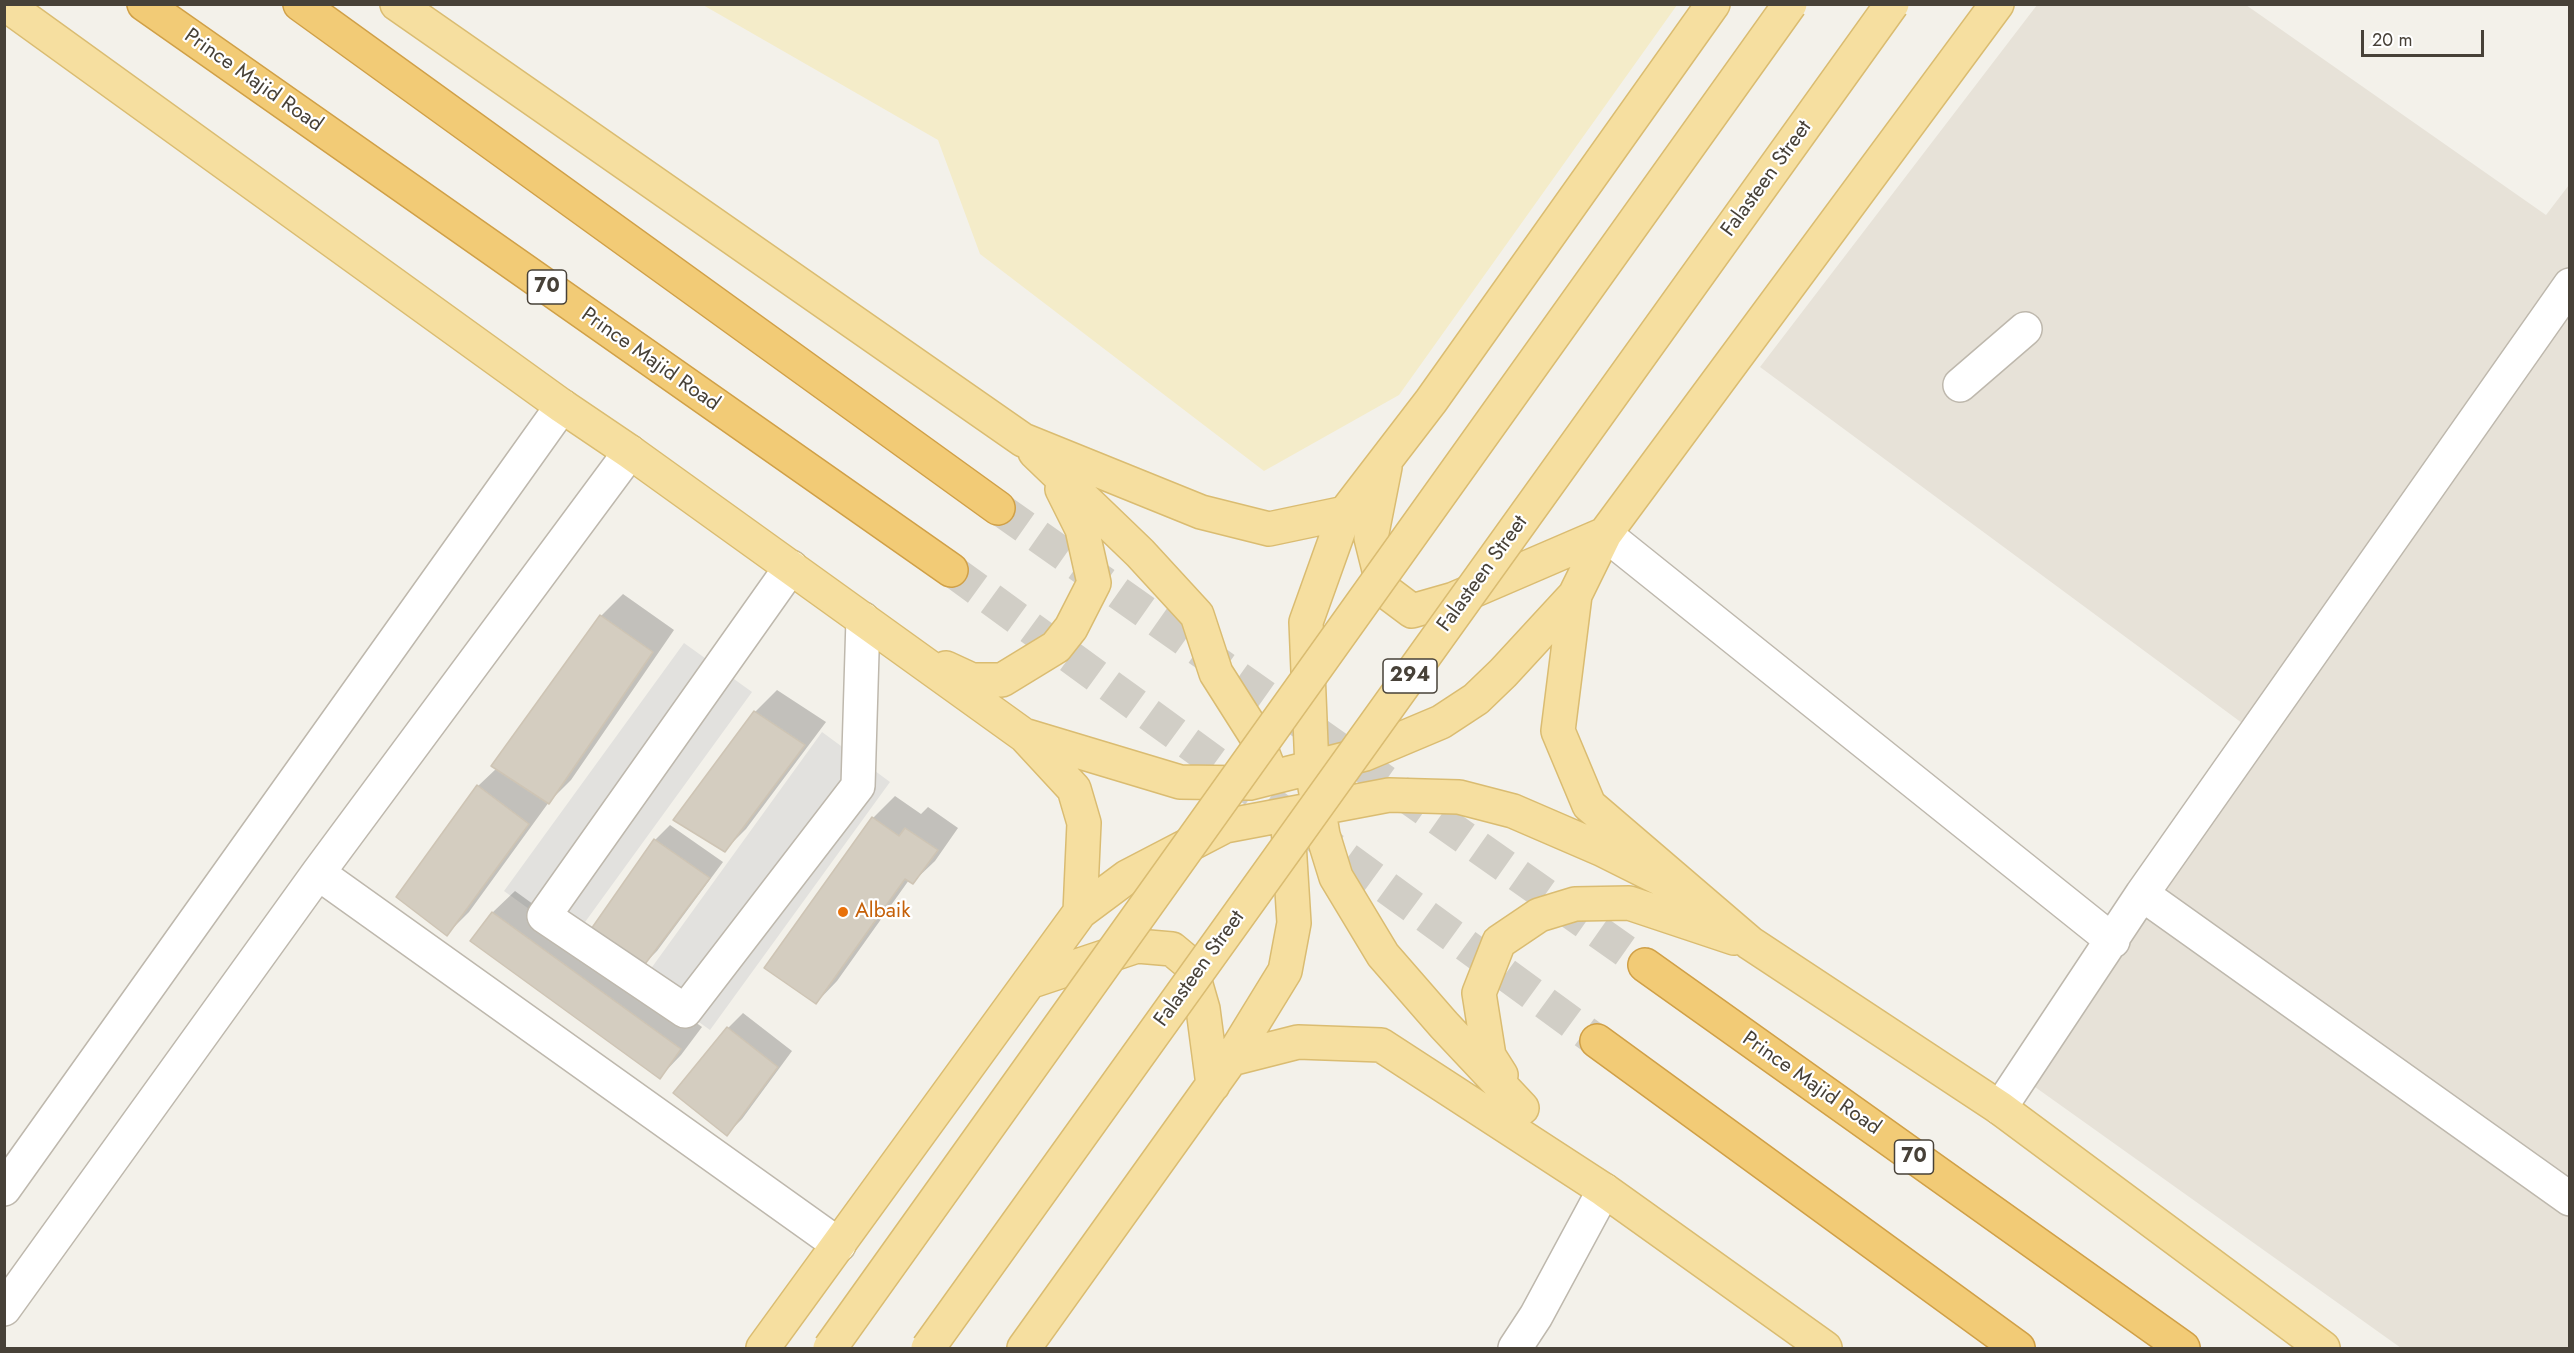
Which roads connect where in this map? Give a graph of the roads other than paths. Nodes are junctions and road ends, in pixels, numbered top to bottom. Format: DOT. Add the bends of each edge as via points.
graph roads {
  1 [pos="5,4"];
  2 [pos="144,4"];
  3 [pos="300,4"];
  4 [pos="397,4"];
  5 [pos="1713,4"];
  6 [pos="1790,4"];
  7 [pos="1892,4"];
  8 [pos="1997,4"];
  9 [pos="2570,285"];
  10 [pos="2025,329"];
  11 [pos="1960,385"];
  12 [pos="562,406"];
  13 [pos="1020,438"];
  14 [pos="630,452"];
  15 [pos="1387,459"];
  16 [pos="998,508"];
  17 [pos="1345,513"];
  18 [pos="1605,534"];
  19 [pos="791,567"];
  20 [pos="951,570"];
  21 [pos="1575,595"];
  22 [pos="863,619"];
  23 [pos="906,650"];
  24 [pos="1025,736"];
  25 [pos="1312,769"];
  26 [pos="1272,777"];
  27 [pos="1319,807"];
  28 [pos="1287,813"];
  29 [pos="318,873"];
  30 [pos="2142,894"];
  31 [pos="1695,896"];
  32 [pos="1080,912"];
  33 [pos="2113,940"];
  34 [pos="1750,944"];
  35 [pos="1645,965"];
  36 [pos="1029,982"];
  37 [pos="1597,1041"];
  38 [pos="1231,1059"];
  39 [pos="1213,1085"];
  40 [pos="1522,1108"];
  41 [pos="2000,1108"];
  42 [pos="4,1189"];
  43 [pos="1604,1190"];
  44 [pos="2570,1199"];
  45 [pos="839,1245"];
  46 [pos="4,1309"];
  47 [pos="764,1348"];
  48 [pos="830,1348"];
  49 [pos="928,1348"];
  50 [pos="1024,1348"];
  51 [pos="1515,1348"];
  52 [pos="1825,1348"];
  53 [pos="2018,1348"];
  54 [pos="2182,1348"];
  55 [pos="2323,1348"];
  1 -- 12 [label="main road"];
  2 -- 20 [label="highway, Prince Majid Road / 70"];
  3 -- 16 [label="highway"];
  4 -- 13 [label="main road"];
  5 -- 15 [label="main road"];
  6 -- 48 [label="main road, bridge"];
  7 -- 49 [label="main road, Falasteen Street / 294, bridge"];
  8 -- 18 [label="main road"];
  9 -- 30 [label="street"];
  10 -- 11 [label="street"];
  12 -- 14 [label="main road"];
  12 -- 42 [label="street"];
  13 -- 17 [label="main road" via="1201,512 1269,529"];
  13 -- 23 [label="main road" via="1061,487 1082,529 1094,583 1071,628 1056,646 1002,680 972,680"];
  13 -- 26 [label="main road" via="1140,553 1197,615 1216,673 1256,736"];
  14 -- 19 [label="main road"];
  14 -- 29 [label="street"];
  15 -- 17 [label="main road"];
  15 -- 18 [label="main road" via="1371,538 1384,590 1412,611 1454,599"];
  17 -- 25 [label="main road" via="1306,622"];
  18 -- 21 [label="main road"];
  18 -- 33 [label="street"];
  19 -- 22 [label="main road"];
  19 -- 22 [label="street" via="544,916 685,1011 858,786"];
  21 -- 25 [label="main road" via="1476,699 1441,722 1365,754"];
  21 -- 31 [label="main road" via="1558,731 1589,805"];
  22 -- 23 [label="main road"];
  23 -- 24 [label="main road"];
  24 -- 26 [label="main road" via="1180,782 1250,783"];
  24 -- 32 [label="main road" via="1074,789 1084,824"];
  25 -- 26 [label="main road"];
  25 -- 27 [label="main road"];
  26 -- 28 [label="main road"];
  27 -- 28 [label="main road"];
  27 -- 31 [label="main road" via="1389,795 1459,797 1513,811"];
  27 -- 40 [label="main road" via="1336,877 1383,955"];
  28 -- 32 [label="main road" via="1225,826 1127,877"];
  28 -- 38 [label="main road" via="1294,923 1285,971"];
  29 -- 45 [label="street"];
  29 -- 46 [label="street"];
  30 -- 33 [label="street"];
  30 -- 44 [label="street"];
  31 -- 34 [label="main road"];
  32 -- 36 [label="main road"];
  33 -- 41 [label="street"];
  34 -- 40 [label="main road" via="1629,903 1575,904 1539,915 1499,942 1479,993 1489,1056"];
  34 -- 41 [label="main road"];
  35 -- 54 [label="highway, Prince Majid Road / 70"];
  36 -- 39 [label="main road" via="1137,946 1172,949 1190,964 1203,1009"];
  36 -- 45 [label="main road"];
  37 -- 53 [label="highway"];
  38 -- 39 [label="main road"];
  38 -- 43 [label="main road" via="1298,1042 1381,1045"];
  39 -- 50 [label="main road"];
  40 -- 43 [label="main road"];
  41 -- 55 [label="main road"];
  43 -- 51 [label="street"];
  43 -- 52 [label="main road"];
  45 -- 47 [label="main road"];
}
